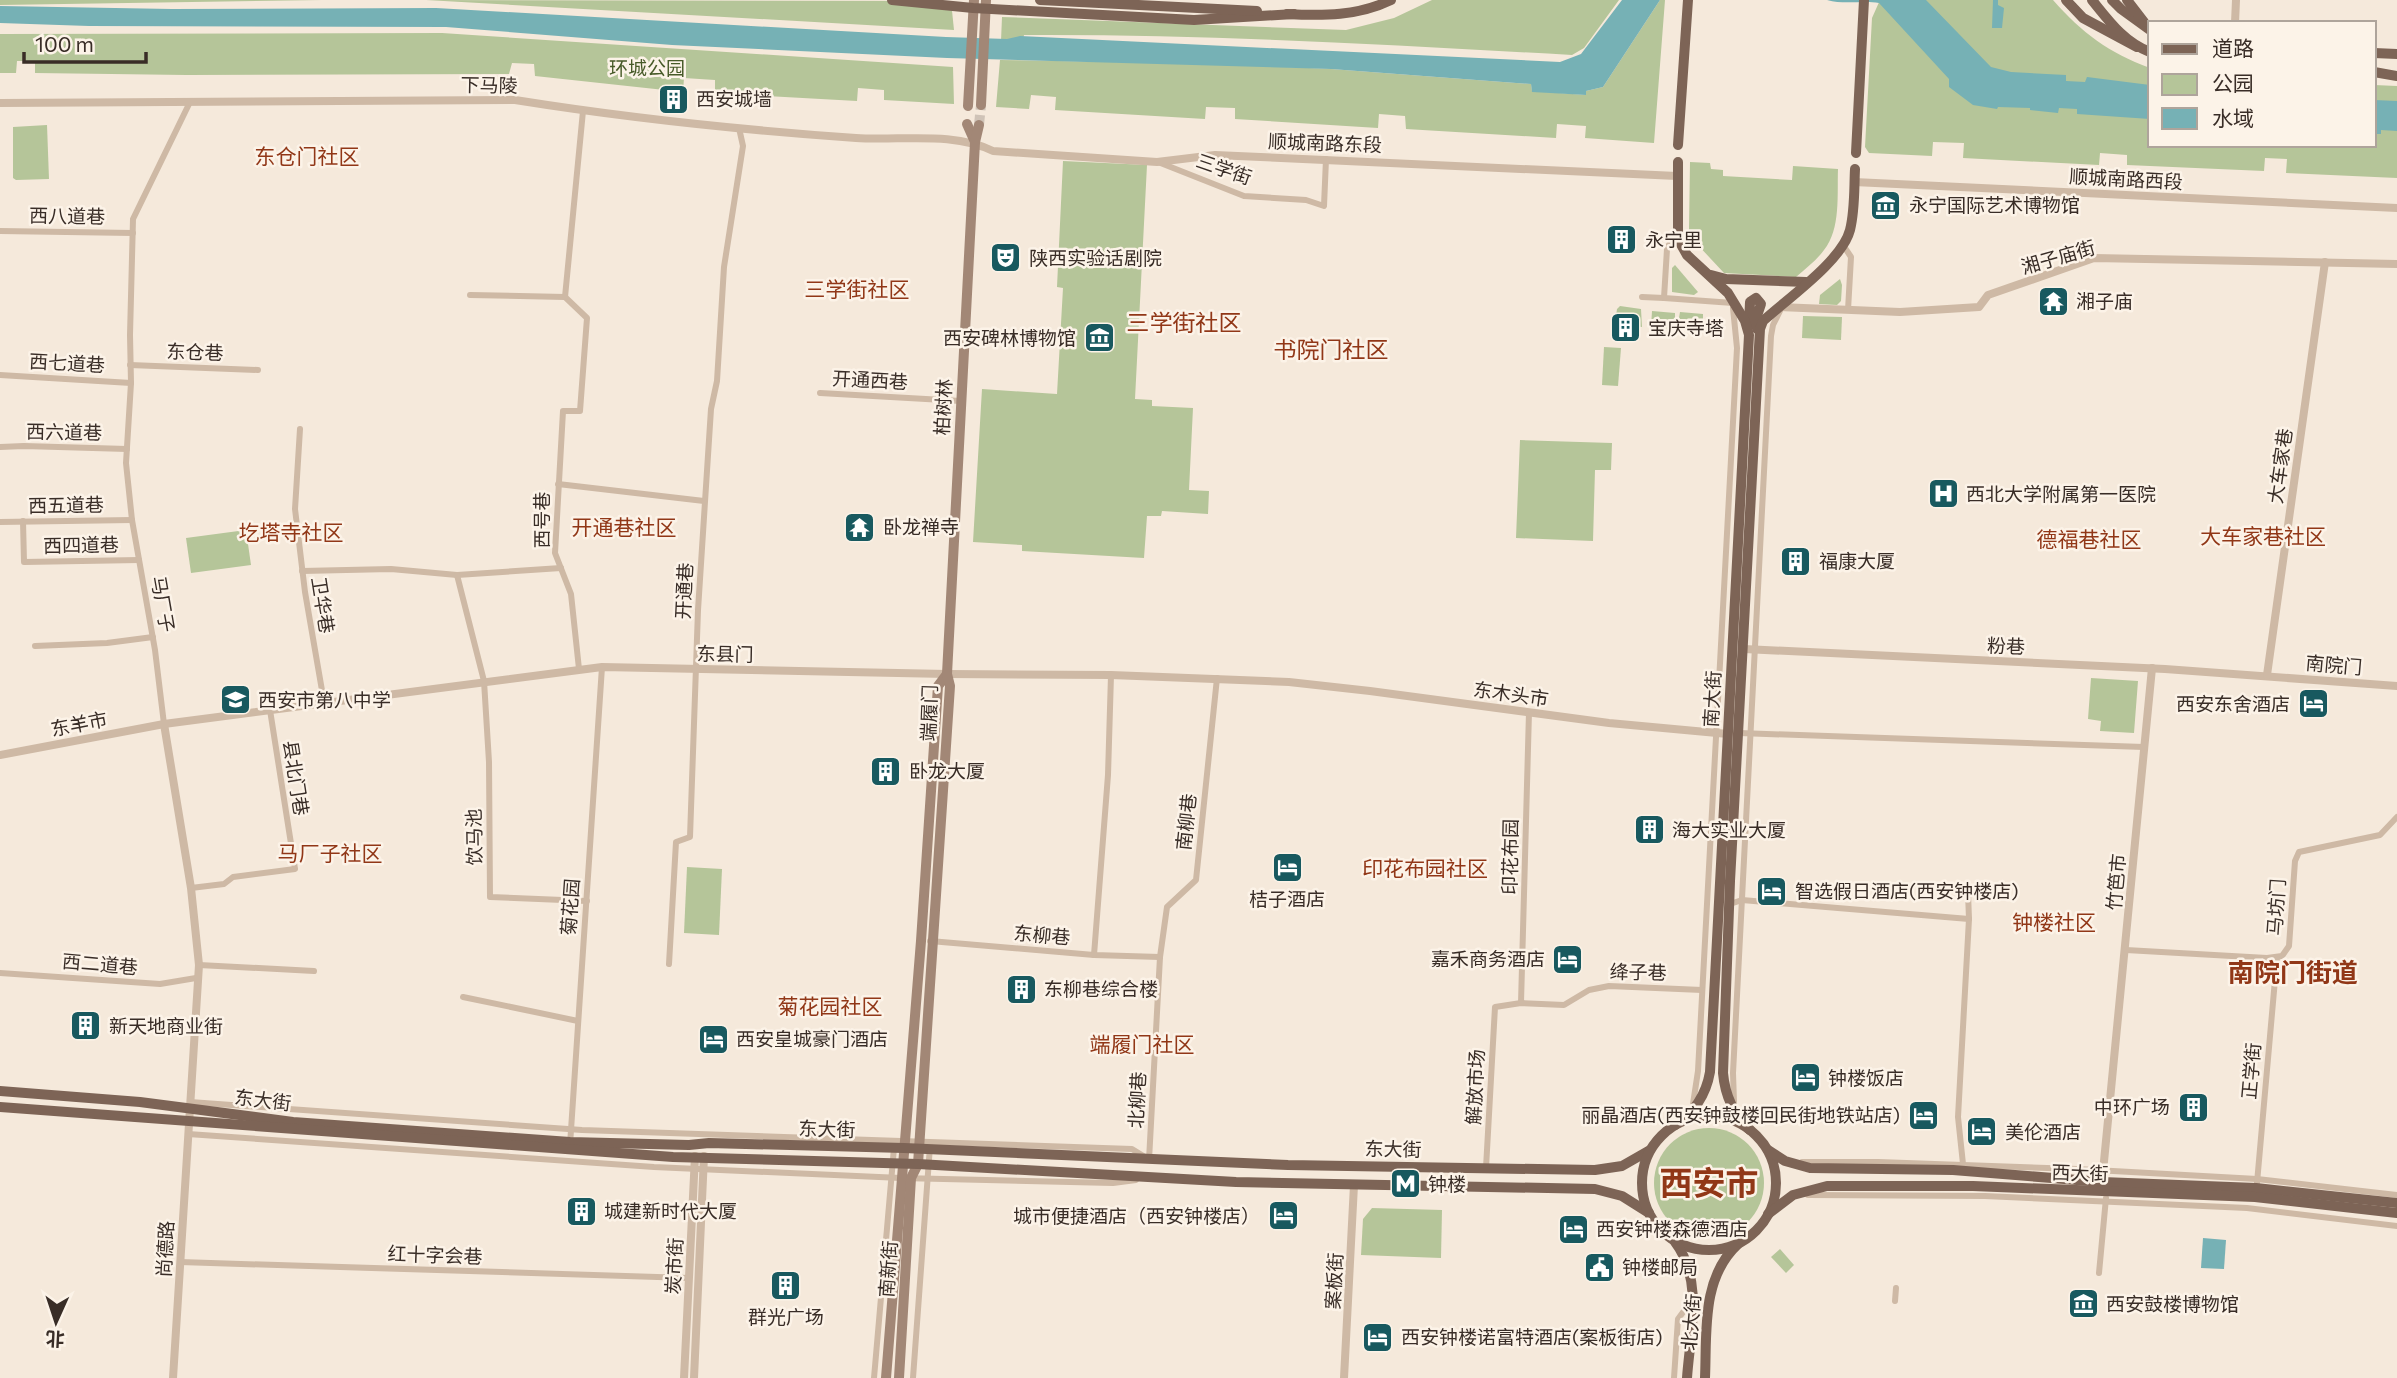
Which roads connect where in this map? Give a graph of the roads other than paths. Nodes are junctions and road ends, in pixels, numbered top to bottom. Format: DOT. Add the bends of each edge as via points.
graph roads {
  1 [pos="891,0"];
  2 [pos="1040,0"];
  3 [pos="1391,0"];
  4 [pos="1688,0"];
  5 [pos="2066,0"];
  6 [pos="2092,0"];
  7 [pos="2112,0"];
  8 [pos="2127,0"];
  9 [pos="2236,0"];
  10 [pos="973,4"];
  11 [pos="986,4"];
  12 [pos="1864,4"];
  13 [pos="1294,14"];
  14 [pos="2235,21"];
  15 [pos="2148,27"];
  16 [pos="2148,29"];
  17 [pos="2137,47"];
  18 [pos="2397,49"];
  19 [pos="2148,51"];
  20 [pos="2376,51"];
  21 [pos="2376,51"];
  22 [pos="2397,54"];
  23 [pos="2376,66"];
  24 [pos="2397,68"];
  25 [pos="2376,72"];
  26 [pos="2397,76"];
  27 [pos="0,103"];
  28 [pos="190,103"];
  29 [pos="968,106"];
  30 [pos="981,106"];
  31 [pos="583,111"];
  32 [pos="968,124"];
  33 [pos="979,125"];
  34 [pos="739,128"];
  35 [pos="975,142"];
  36 [pos="1678,145"];
  37 [pos="1856,153"];
  38 [pos="1326,159"];
  39 [pos="1157,162"];
  40 [pos="1678,162"];
  41 [pos="1855,169"];
  42 [pos="1676,176"];
  43 [pos="1854,181"];
  44 [pos="2397,208"];
  45 [pos="1676,230"];
  46 [pos="0,231"];
  47 [pos="133,233"];
  48 [pos="1843,245"];
  49 [pos="2325,262"];
  50 [pos="2397,264"];
  51 [pos="1709,274"];
  52 [pos="1801,286"];
  53 [pos="470,295"];
  54 [pos="565,297"];
  55 [pos="1642,297"];
  56 [pos="1664,298"];
  57 [pos="1732,301"];
  58 [pos="1781,307"];
  59 [pos="1848,310"];
  60 [pos="1749,335"];
  61 [pos="1759,342"];
  62 [pos="130,365"];
  63 [pos="258,370"];
  64 [pos="0,375"];
  65 [pos="131,383"];
  66 [pos="820,393"];
  67 [pos="961,401"];
  68 [pos="300,429"];
  69 [pos="0,447"];
  70 [pos="127,449"];
  71 [pos="558,484"];
  72 [pos="704,501"];
  73 [pos="132,520"];
  74 [pos="23,521"];
  75 [pos="0,522"];
  76 [pos="139,560"];
  77 [pos="561,568"];
  78 [pos="302,571"];
  79 [pos="457,575"];
  80 [pos="153,637"];
  81 [pos="35,646"];
  82 [pos="1749,649"];
  83 [pos="602,667"];
  84 [pos="2152,668"];
  85 [pos="579,669"];
  86 [pos="697,669"];
  87 [pos="947,674"];
  88 [pos="1111,675"];
  89 [pos="2267,675"];
  90 [pos="1217,678"];
  91 [pos="484,681"];
  92 [pos="1289,682"];
  93 [pos="2397,686"];
  94 [pos="324,702"];
  95 [pos="270,710"];
  96 [pos="1529,712"];
  97 [pos="164,724"];
  98 [pos="1728,734"];
  99 [pos="1751,734"];
  100 [pos="2144,747"];
  101 [pos="0,755"];
  102 [pos="2397,817"];
  103 [pos="191,888"];
  104 [pos="1968,893"];
  105 [pos="1742,900"];
  106 [pos="587,901"];
  107 [pos="1730,904"];
  108 [pos="1969,919"];
  109 [pos="926,941"];
  110 [pos="2126,950"];
  111 [pos="1094,955"];
  112 [pos="1160,957"];
  113 [pos="2277,957"];
  114 [pos="669,964"];
  115 [pos="199,965"];
  116 [pos="314,971"];
  117 [pos="0,973"];
  118 [pos="197,978"];
  119 [pos="1702,990"];
  120 [pos="463,997"];
  121 [pos="1521,1003"];
  122 [pos="1495,1007"];
  123 [pos="578,1021"];
  124 [pos="0,1091"];
  125 [pos="190,1106"];
  126 [pos="0,1107"];
  127 [pos="1690,1114"];
  128 [pos="1738,1118"];
  129 [pos="189,1122"];
  130 [pos="1675,1125"];
  131 [pos="571,1130"];
  132 [pos="1750,1130"];
  133 [pos="188,1134"];
  134 [pos="899,1145"];
  135 [pos="570,1146"];
  136 [pos="924,1146"];
  137 [pos="1650,1150"];
  138 [pos="1768,1150"];
  139 [pos="700,1156"];
  140 [pos="1149,1160"];
  141 [pos="897,1164"];
  142 [pos="923,1165"];
  143 [pos="1958,1167"];
  144 [pos="1486,1168"];
  145 [pos="699,1169"];
  146 [pos="901,1178"];
  147 [pos="1150,1178"];
  148 [pos="928,1179"];
  149 [pos="2257,1183"];
  150 [pos="1354,1185"];
  151 [pos="2105,1186"];
  152 [pos="2397,1195"];
  153 [pos="2397,1203"];
  154 [pos="1650,1213"];
  155 [pos="2397,1213"];
  156 [pos="1768,1214"];
  157 [pos="2397,1226"];
  158 [pos="1671,1237"];
  159 [pos="1746,1239"];
  160 [pos="180,1262"];
  161 [pos="2099,1273"];
  162 [pos="689,1278"];
  163 [pos="1896,1288"];
  164 [pos="1693,1298"];
  165 [pos="1895,1301"];
  166 [pos="173,1378"];
  167 [pos="684,1378"];
  168 [pos="694,1378"];
  169 [pos="874,1378"];
  170 [pos="886,1378"];
  171 [pos="900,1378"];
  172 [pos="913,1378"];
  173 [pos="1344,1378"];
  174 [pos="1674,1378"];
  175 [pos="1687,1378"];
  176 [pos="1705,1378"];
  1 -- 10 [label="main road"];
  2 -- 13 [label="main road"];
  3 -- 13 [label="main road" via="1345,14"];
  4 -- 36 [label="main road"];
  5 -- 17 [label="main road" via="2083,18"];
  6 -- 17 [label="main road"];
  7 -- 16 [label="main road"];
  8 -- 15 [label="main road"];
  9 -- 14 [label="street"];
  10 -- 11 [label="main road"];
  10 -- 29 [label="main road"];
  11 -- 13 [label="main road" via="1194,20"];
  11 -- 30 [label="main road"];
  12 -- 37 [label="main road"];
  17 -- 19 [label="main road"];
  18 -- 20 [label="main road"];
  21 -- 22 [label="main road"];
  23 -- 24 [label="main road"];
  25 -- 26 [label="main road"];
  27 -- 28 [label="street, 下马陵"];
  28 -- 31 [label="street, 下马陵" via="515,100"];
  28 -- 47 [label="street, 马厂子" via="133,219"];
  31 -- 34 [label="street, 下马陵"];
  31 -- 54 [label="street"];
  32 -- 35 [label="main road"];
  33 -- 35 [label="main road"];
  34 -- 35 [label="street, 下马陵"];
  34 -- 72 [label="street, 开通巷" via="743,146 724,267"];
  35 -- 39 [label="street, 顺城南路东段" via="993,150"];
  35 -- 67 [label="main road, 柏树林"];
  38 -- 39 [label="street, 顺城南路东段" via="1215,155"];
  38 -- 39 [label="street, 三学街" via="1324,206 1306,200 1244,196"];
  38 -- 42 [label="street, 顺城南路东段"];
  40 -- 42 [label="main road"];
  41 -- 43 [label="main road"];
  42 -- 45 [label="main road"];
  43 -- 44 [label="street, 顺城南路西段"];
  43 -- 48 [label="main road" via="1853,215"];
  45 -- 51 [label="main road, 南大街" via="1681,248"];
  45 -- 56 [label="street" via="1667,249"];
  46 -- 47 [label="street, 西八道巷"];
  47 -- 62 [label="street, 马厂子"];
  48 -- 52 [label="main road, 南大街"];
  48 -- 59 [label="street" via="1851,257"];
  49 -- 50 [label="street, 湘子庙街"];
  49 -- 59 [label="street, 湘子庙街" via="2094,258 1988,295 1979,307"];
  49 -- 89 [label="street, 大车家巷"];
  51 -- 52 [label="main road"];
  51 -- 57 [label="main road, 南大街"];
  52 -- 58 [label="main road, 南大街"];
  53 -- 54 [label="street"];
  54 -- 71 [label="street, 西号巷" via="587,318 580,411 563,411"];
  55 -- 56 [label="street"];
  56 -- 57 [label="street"];
  57 -- 60 [label="main road, 南大街"];
  57 -- 98 [label="street" via="1737,348"];
  58 -- 59 [label="street, 湘子庙街"];
  58 -- 61 [label="main road, 南大街" via="1763,321"];
  58 -- 82 [label="street" via="1771,336"];
  60 -- 61 [label="main road" via="1750,302 1756,298 1760,304"];
  60 -- 98 [label="main road, 南大街"];
  61 -- 82 [label="main road, 南大街"];
  62 -- 63 [label="street, 东仓巷"];
  62 -- 65 [label="street, 马厂子"];
  64 -- 65 [label="street, 西七道巷"];
  65 -- 70 [label="street, 马厂子"];
  66 -- 67 [label="street, 开通西巷"];
  67 -- 87 [label="main road, 柏树林"];
  68 -- 78 [label="street, 卫华巷" via="295,509"];
  69 -- 70 [label="street, 西六道巷"];
  70 -- 73 [label="street, 马厂子"];
  71 -- 72 [label="street"];
  71 -- 77 [label="street, 西号巷" via="555,553"];
  72 -- 86 [label="street, 开通巷"];
  73 -- 74 [label="street, 西五道巷"];
  73 -- 76 [label="street, 马厂子"];
  74 -- 75 [label="street, 西五道巷"];
  74 -- 76 [label="street, 西四道巷" via="24,562"];
  76 -- 80 [label="street, 马厂子"];
  77 -- 79 [label="street"];
  77 -- 85 [label="street, 西号巷" via="571,594"];
  78 -- 79 [label="street" via="391,569"];
  78 -- 94 [label="street, 卫华巷"];
  79 -- 91 [label="street"];
  80 -- 81 [label="street"];
  80 -- 97 [label="street, 马厂子"];
  82 -- 84 [label="street, 粉巷"];
  82 -- 98 [label="main road, 南大街"];
  82 -- 99 [label="street"];
  83 -- 85 [label="street, 东县门"];
  83 -- 86 [label="street, 东县门"];
  83 -- 106 [label="street, 菊花园"];
  84 -- 89 [label="street, 粉巷"];
  84 -- 100 [label="street, 竹笆市"];
  85 -- 91 [label="street, 东县门"];
  86 -- 87 [label="street, 东县门"];
  86 -- 114 [label="street, 开通巷" via="690,837 676,842"];
  87 -- 88 [label="street, 东县门"];
  87 -- 109 [label="main road, 端履门" via="938,686"];
  88 -- 90 [label="street, 东县门"];
  88 -- 111 [label="street"];
  89 -- 93 [label="street, 南院门"];
  90 -- 92 [label="street, 东县门"];
  90 -- 112 [label="street, 南柳巷" via="1196,880 1167,907"];
  91 -- 94 [label="street, 东县门"];
  91 -- 106 [label="street, 饮马池" via="491,897"];
  92 -- 96 [label="street, 东木头市"];
  94 -- 95 [label="street, 东县门"];
  95 -- 97 [label="street, 东县门"];
  95 -- 103 [label="street, 县北门巷" via="295,869"];
  96 -- 98 [label="street, 东木头市"];
  96 -- 121 [label="street, 印花布园"];
  97 -- 101 [label="street, 东羊市"];
  97 -- 103 [label="street, 马厂子"];
  98 -- 99 [label="street"];
  98 -- 107 [label="main road, 南大街"];
  98 -- 119 [label="street"];
  98 -- 127 [label="main road, 南大街" via="1710,1072 1703,1095"];
  99 -- 100 [label="street"];
  99 -- 105 [label="street"];
  100 -- 110 [label="street, 竹笆市"];
  102 -- 113 [label="street, 马坊门" via="2380,835 2299,852 2289,946"];
  103 -- 115 [label="street, 马厂子"];
  104 -- 108 [label="street"];
  105 -- 107 [label="street"];
  105 -- 108 [label="street"];
  105 -- 128 [label="street" via="1733,1092"];
  106 -- 123 [label="street, 菊花园"];
  107 -- 128 [label="main road, 南大街" via="1723,1073"];
  108 -- 143 [label="street"];
  109 -- 111 [label="street, 东柳巷"];
  109 -- 134 [label="main road, 端履门"];
  109 -- 136 [label="main road, 端履门"];
  110 -- 113 [label="street, 马坊门"];
  110 -- 151 [label="street, 竹笆市" via="2103,1163"];
  111 -- 112 [label="street, 东柳巷"];
  112 -- 140 [label="street, 北柳巷"];
  113 -- 149 [label="street, 正学街"];
  115 -- 116 [label="street"];
  115 -- 118 [label="street, 马厂子"];
  117 -- 118 [label="street, 西二道巷" via="160,984"];
  118 -- 125 [label="street, 马厂子"];
  119 -- 121 [label="street, 绛子巷" via="1609,986 1589,990 1564,1005"];
  119 -- 127 [label="street" via="1698,1082"];
  120 -- 123 [label="street"];
  121 -- 122 [label="street, 绛子巷"];
  122 -- 144 [label="street, 解放市场"];
  123 -- 131 [label="street, 菊花园"];
  124 -- 125 [label="main road, 东大街"];
  125 -- 129 [label="street, 马厂子"];
  125 -- 131 [label="street"];
  125 -- 135 [label="main road, 东大街" via="293,1122"];
  126 -- 129 [label="main road, 东大街"];
  127 -- 130 [label="main road, 南大街"];
  128 -- 132 [label="main road, 南大街"];
  129 -- 133 [label="street, 尚德路"];
  129 -- 135 [label="main road, 东大街"];
  130 -- 132 [label="main road" via="1713,1116"];
  130 -- 137 [label="main road"];
  131 -- 134 [label="street"];
  131 -- 135 [label="street, 菊花园"];
  132 -- 138 [label="main road"];
  133 -- 145 [label="street"];
  133 -- 160 [label="street, 尚德路"];
  134 -- 135 [label="main road, 东大街"];
  134 -- 136 [label="main road, 东大街"];
  134 -- 141 [label="main road, 端履门"];
  135 -- 139 [label="main road, 东大街"];
  136 -- 140 [label="main road, 东大街"];
  136 -- 142 [label="main road, 端履门"];
  137 -- 144 [label="main road, 东大街" via="1630,1163 1604,1170"];
  137 -- 154 [label="main road" via="1642,1185"];
  138 -- 143 [label="main road, 西大街" via="1785,1161 1819,1169"];
  138 -- 156 [label="main road" via="1776,1189"];
  139 -- 141 [label="main road, 东大街"];
  139 -- 145 [label="street, 炭市街"];
  140 -- 144 [label="main road, 东大街"];
  141 -- 142 [label="main road, 东大街"];
  141 -- 146 [label="main road, 南新街"];
  142 -- 146 [label="main road, 南新街"];
  142 -- 147 [label="main road, 东大街"];
  142 -- 148 [label="street"];
  143 -- 151 [label="main road, 西大街"];
  145 -- 146 [label="street"];
  145 -- 162 [label="street, 炭市街"];
  145 -- 168 [label="street, 炭市街"];
  146 -- 148 [label="street"];
  146 -- 169 [label="street"];
  146 -- 170 [label="main road, 南新街"];
  146 -- 171 [label="main road, 南新街"];
  147 -- 148 [label="street" via="1114,1183"];
  147 -- 150 [label="main road, 东大街"];
  148 -- 172 [label="street"];
  149 -- 151 [label="main road, 西大街"];
  149 -- 152 [label="street"];
  149 -- 153 [label="main road, 西大街"];
  150 -- 154 [label="main road, 东大街" via="1595,1189 1622,1196"];
  150 -- 173 [label="street, 案板街"];
  151 -- 155 [label="main road, 西大街"];
  151 -- 156 [label="main road, 西大街" via="1828,1186 1801,1192"];
  151 -- 157 [label="street"];
  151 -- 161 [label="street"];
  154 -- 158 [label="main road"];
  156 -- 159 [label="main road"];
  158 -- 159 [label="main road" via="1708,1250"];
  158 -- 164 [label="main road, 北大街" via="1689,1267"];
  159 -- 176 [label="main road, 北大街" via="1725,1258 1712,1282"];
  160 -- 162 [label="street, 红十字会巷"];
  160 -- 166 [label="street, 尚德路"];
  162 -- 167 [label="street, 炭市街"];
  163 -- 165 [label="street"];
  164 -- 174 [label="street" via="1678,1319"];
  164 -- 175 [label="main road, 北大街"];
}
